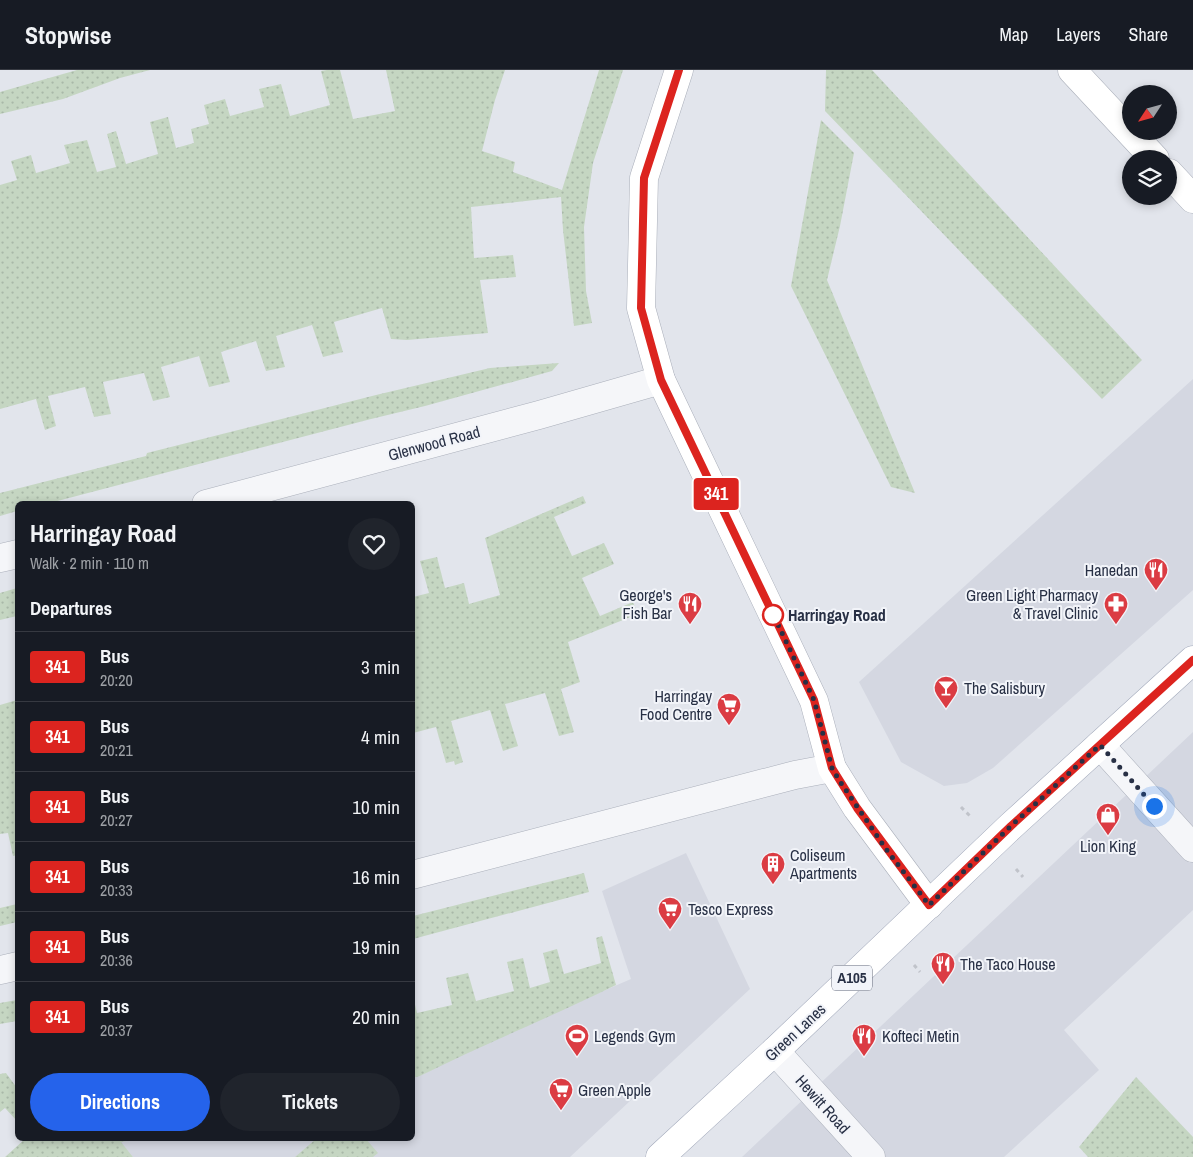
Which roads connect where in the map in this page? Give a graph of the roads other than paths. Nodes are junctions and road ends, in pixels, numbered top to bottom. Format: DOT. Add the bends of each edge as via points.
graph roads {
  1 [pos="679,70"];
  2 [pos="1072,70"];
  3 [pos="1147,150"];
  4 [pos="1177,182"];
  5 [pos="1193,199"];
  6 [pos="661,380"];
  7 [pos="217,501"];
  8 [pos="15,555"];
  9 [pos="0,558"];
  10 [pos="1193,660"];
  11 [pos="1100,745"];
  12 [pos="832,768"];
  13 [pos="1193,848"];
  14 [pos="415,875"];
  15 [pos="929,905"];
  16 [pos="15,967"];
  17 [pos="0,970"];
  18 [pos="775,1051"];
  19 [pos="660,1157"];
  20 [pos="871,1157"];
  1 -- 6 [label="main road" via="644,178 641,308"];
  2 -- 3 [label="main road"];
  4 -- 5 [label="main road"];
  6 -- 7 [label="street, Glenwood Road"];
  6 -- 12 [label="main road" via="814,700"];
  8 -- 9 [label="street"];
  10 -- 11 [label="main road, Green Lanes / A105"];
  11 -- 13 [label="street"];
  11 -- 15 [label="main road, Green Lanes / A105"];
  12 -- 14 [label="street"];
  12 -- 15 [label="main road" via="857,808"];
  15 -- 18 [label="main road, Green Lanes / A105"];
  16 -- 17 [label="street"];
  18 -- 19 [label="main road, Green Lanes / A105"];
  18 -- 20 [label="street, Hewitt Road"];
}
